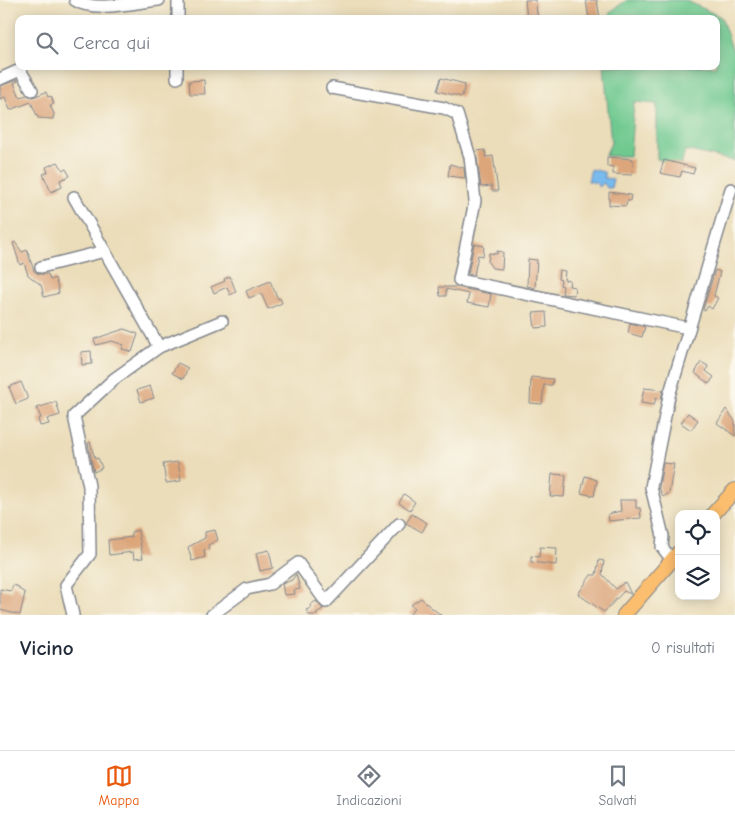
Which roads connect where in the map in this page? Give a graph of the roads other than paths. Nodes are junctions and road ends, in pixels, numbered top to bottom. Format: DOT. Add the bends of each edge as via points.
graph roads {
  1 [pos="75,0"];
  2 [pos="159,0"];
  3 [pos="178,0"];
  4 [pos="178,15"];
  5 [pos="177,70"];
  6 [pos="0,78"];
  7 [pos="177,78"];
  8 [pos="332,88"];
  9 [pos="32,90"];
  10 [pos="731,190"];
  11 [pos="74,197"];
  12 [pos="105,251"];
  13 [pos="41,267"];
  14 [pos="222,322"];
  15 [pos="688,328"];
  16 [pos="160,347"];
  17 [pos="735,490"];
  18 [pos="717,510"];
  19 [pos="399,524"];
  20 [pos="675,556"];
  21 [pos="74,615"];
  22 [pos="212,615"];
  23 [pos="624,615"];
  1 -- 2 [label="street" via="84,5 102,6"];
  3 -- 4 [label="street"];
  5 -- 7 [label="street"];
  6 -- 9 [label="street" via="20,70"];
  8 -- 15 [label="street" via="444,108 457,114 470,156 475,201 459,280"];
  10 -- 15 [label="street"];
  11 -- 12 [label="street"];
  12 -- 13 [label="street"];
  12 -- 16 [label="street"];
  14 -- 16 [label="street"];
  15 -- 20 [label="street" via="669,396 651,487 662,547"];
  16 -- 21 [label="street" via="114,379 74,416 89,486 90,554 66,586"];
  17 -- 18 [label="main road"];
  19 -- 22 [label="street" via="326,602 298,563 270,584 246,589"];
  20 -- 23 [label="main road"];
}
